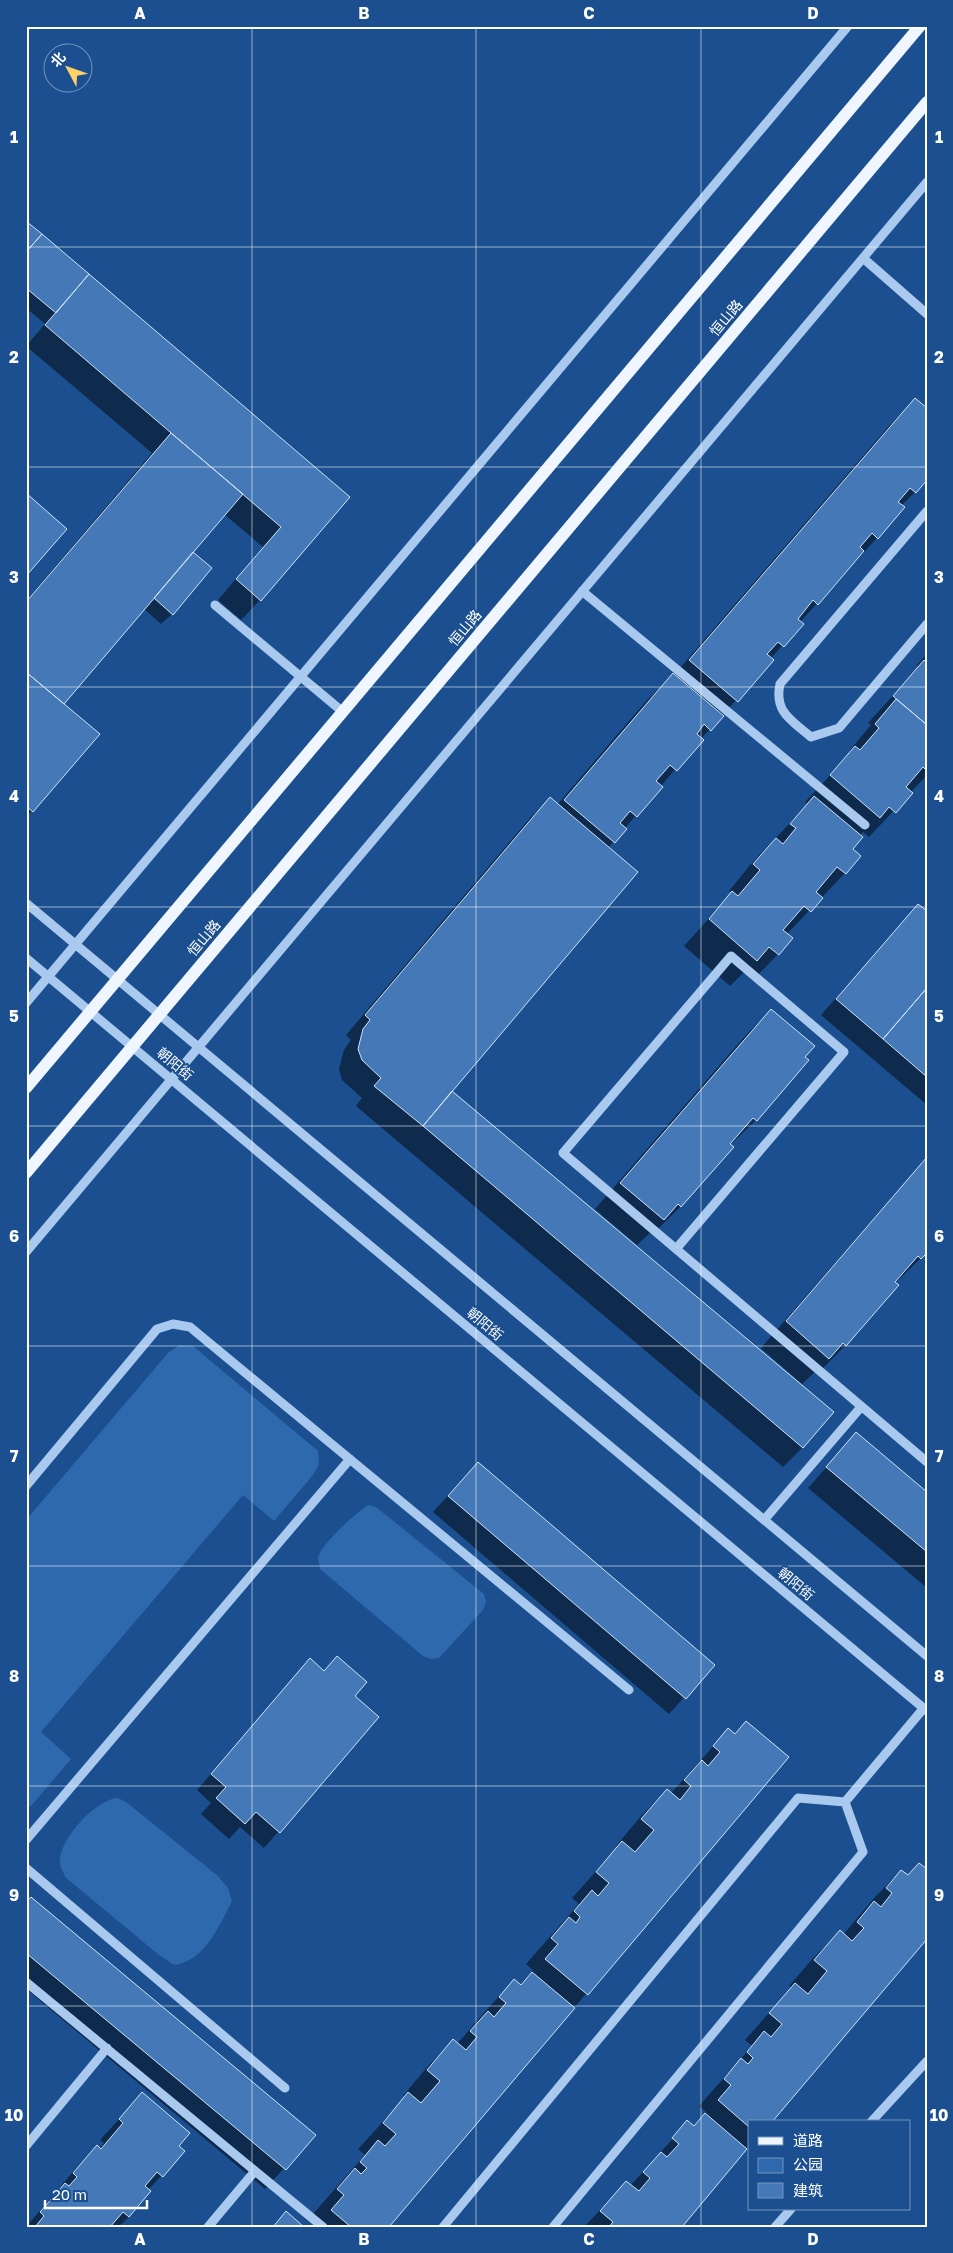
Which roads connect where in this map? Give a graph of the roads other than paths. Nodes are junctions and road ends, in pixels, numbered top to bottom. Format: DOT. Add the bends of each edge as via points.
graph roads {
  1 [pos="848,26"];
  2 [pos="920,26"];
  3 [pos="927,102"];
  4 [pos="927,182"];
  5 [pos="863,258"];
  6 [pos="927,314"];
  7 [pos="927,511"];
  8 [pos="582,591"];
  9 [pos="216,605"];
  10 [pos="927,624"];
  11 [pos="301,677"];
  12 [pos="343,712"];
  13 [pos="865,825"];
  14 [pos="26,903"];
  15 [pos="76,944"];
  16 [pos="26,958"];
  17 [pos="49,976"];
  18 [pos="118,980"];
  19 [pos="26,1003"];
  20 [pos="91,1012"];
  21 [pos="160,1014"];
  22 [pos="132,1046"];
  23 [pos="199,1047"];
  24 [pos="172,1079"];
  25 [pos="26,1088"];
  26 [pos="26,1173"];
  27 [pos="676,1249"];
  28 [pos="26,1252"];
  29 [pos="861,1406"];
  30 [pos="350,1459"];
  31 [pos="927,1462"];
  32 [pos="26,1486"];
  33 [pos="764,1520"];
  34 [pos="927,1656"];
  35 [pos="629,1690"];
  36 [pos="925,1710"];
  37 [pos="845,1802"];
  38 [pos="26,1840"];
  39 [pos="26,1868"];
  40 [pos="26,1982"];
  41 [pos="107,2048"];
  42 [pos="927,2062"];
  43 [pos="286,2088"];
  44 [pos="873,2120"];
  45 [pos="26,2146"];
  46 [pos="255,2171"];
  47 [pos="790,2210"];
  48 [pos="208,2227"];
  49 [pos="323,2227"];
  50 [pos="443,2227"];
  51 [pos="553,2227"];
  52 [pos="775,2227"];
  1 -- 11 [label="street"];
  2 -- 12 [label="main road"];
  3 -- 21 [label="main road, 恒山路"];
  4 -- 5 [label="street"];
  5 -- 6 [label="street"];
  5 -- 8 [label="street"];
  7 -- 10 [label="street" via="780,684 777,698 780,707 811,737 839,728"];
  8 -- 13 [label="street"];
  8 -- 23 [label="street"];
  9 -- 11 [label="street"];
  11 -- 12 [label="street"];
  11 -- 15 [label="street"];
  12 -- 18 [label="main road"];
  14 -- 15 [label="street, 朝阳街"];
  15 -- 17 [label="street"];
  15 -- 18 [label="street, 朝阳街"];
  16 -- 17 [label="street, 朝阳街"];
  17 -- 19 [label="street"];
  17 -- 20 [label="street, 朝阳街"];
  18 -- 20 [label="main road"];
  18 -- 21 [label="street, 朝阳街"];
  20 -- 22 [label="street, 朝阳街"];
  20 -- 25 [label="main road"];
  21 -- 22 [label="main road, 恒山路"];
  21 -- 23 [label="street, 朝阳街"];
  22 -- 24 [label="street, 朝阳街"];
  22 -- 26 [label="main road, 恒山路"];
  23 -- 24 [label="street"];
  23 -- 33 [label="street, 朝阳街"];
  24 -- 28 [label="street"];
  24 -- 36 [label="street, 朝阳街"];
  27 -- 27 [label="street" via="563,1153 731,956 844,1052"];
  27 -- 29 [label="street"];
  29 -- 31 [label="street"];
  29 -- 33 [label="street"];
  30 -- 32 [label="street" via="190,1326 173,1324 157,1329"];
  30 -- 35 [label="street"];
  30 -- 38 [label="street"];
  33 -- 34 [label="street, 朝阳街"];
  36 -- 37 [label="street"];
  37 -- 50 [label="street" via="798,1798"];
  37 -- 51 [label="street" via="864,1852"];
  39 -- 43 [label="street"];
  40 -- 41 [label="street"];
  41 -- 45 [label="street"];
  41 -- 46 [label="street"];
  42 -- 44 [label="street"];
  46 -- 48 [label="street"];
  46 -- 49 [label="street"];
  47 -- 52 [label="street"];
}
